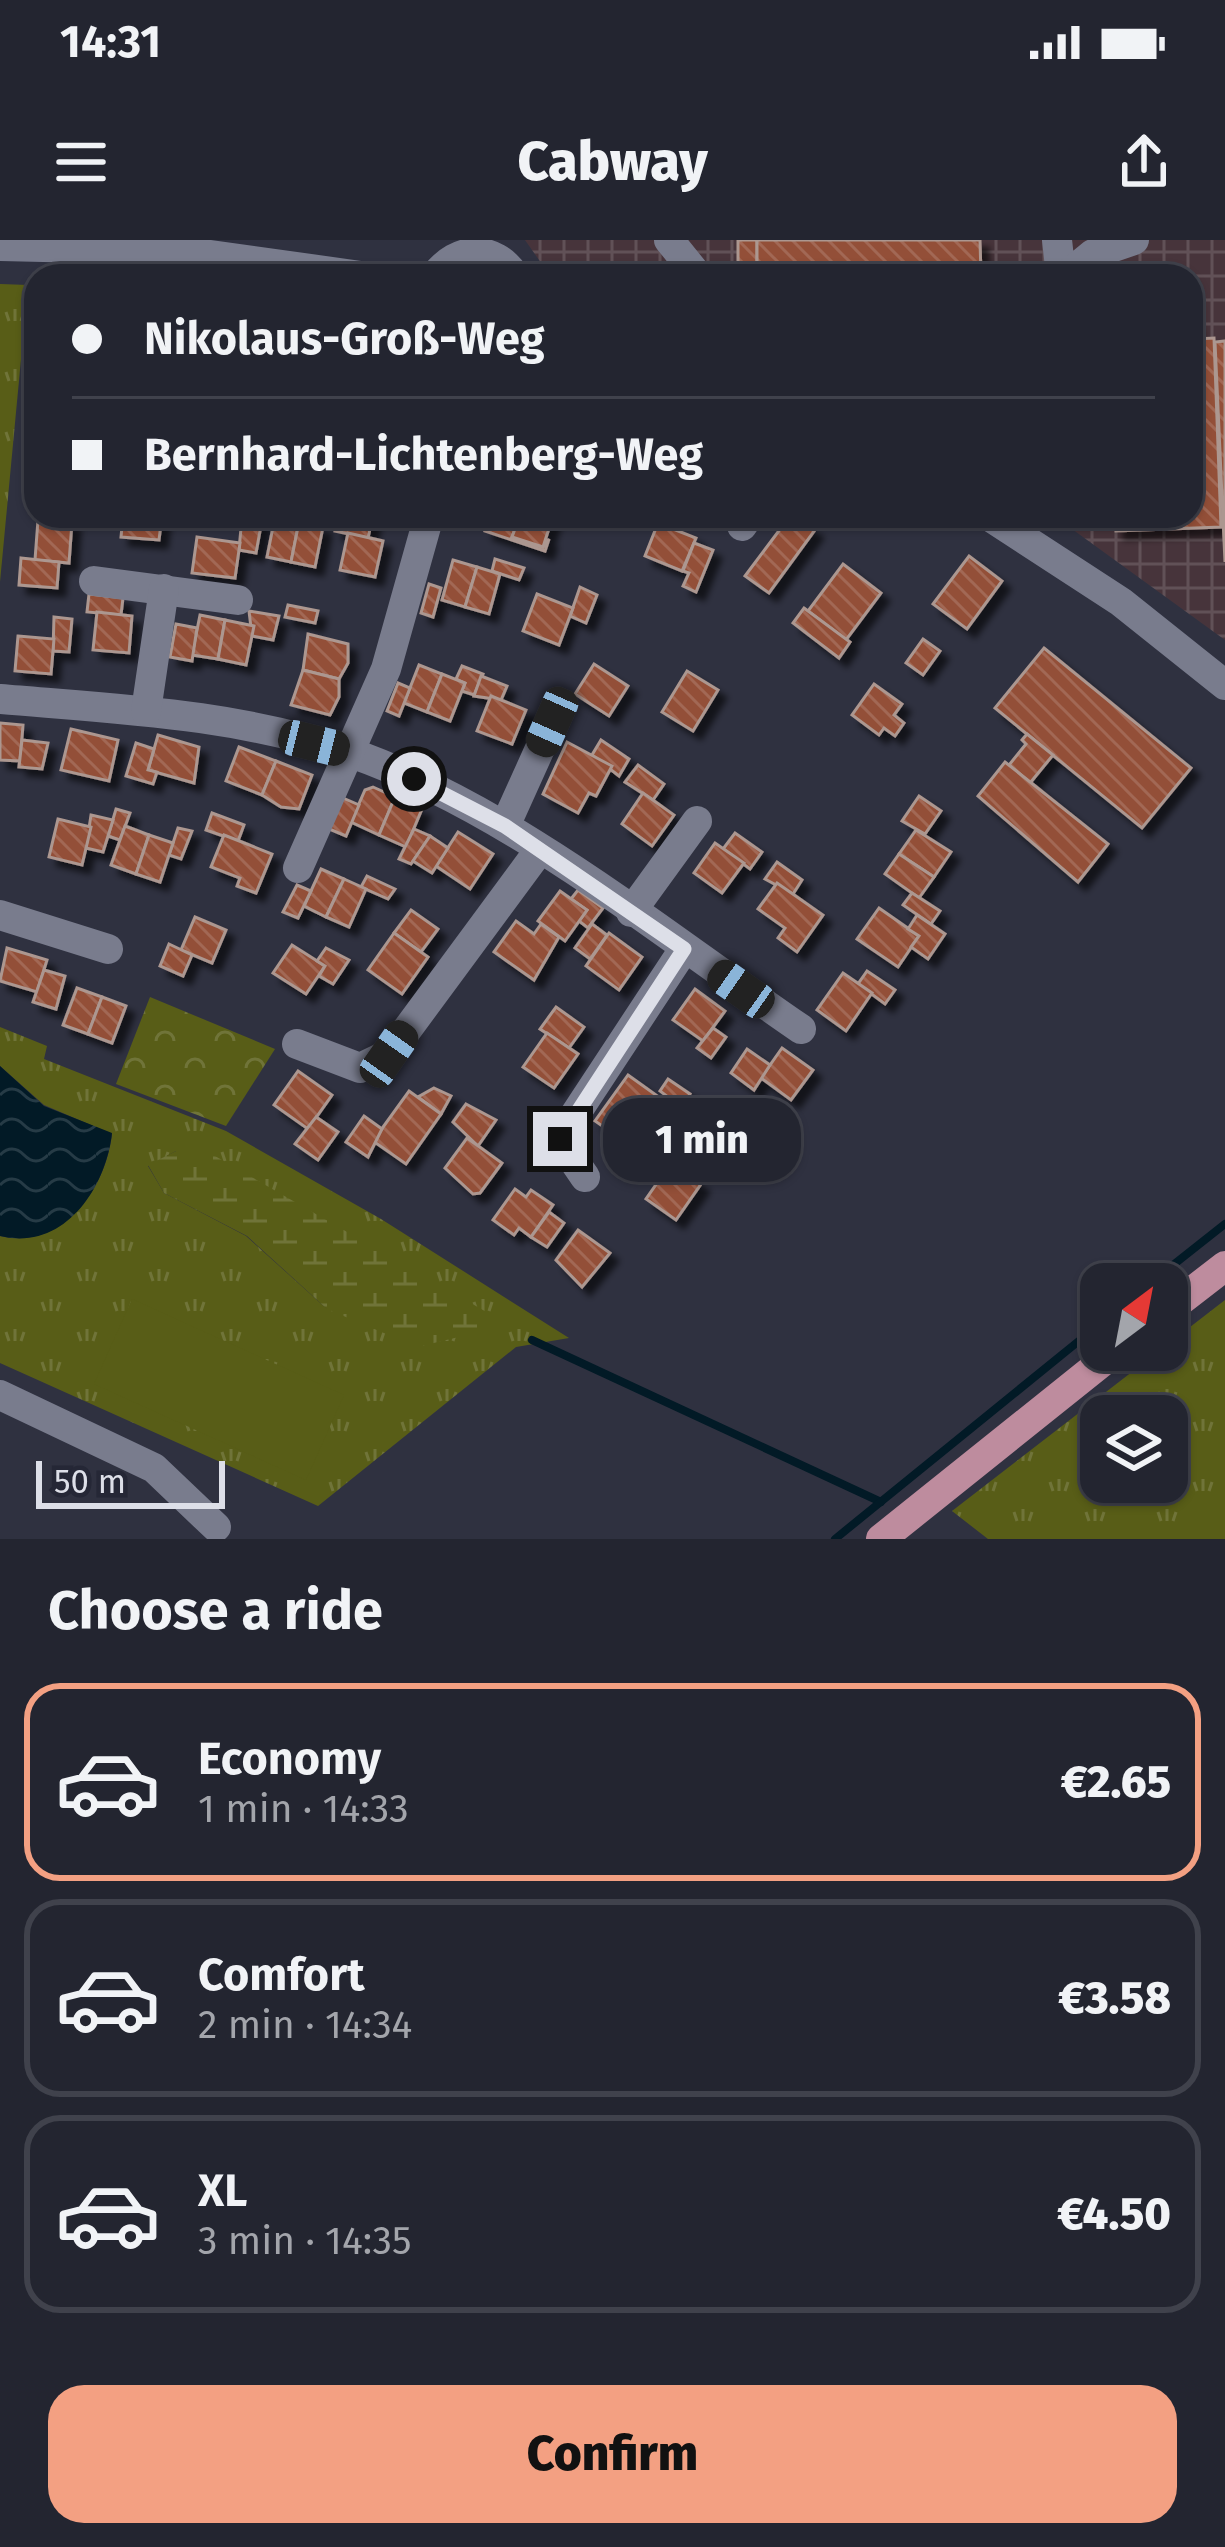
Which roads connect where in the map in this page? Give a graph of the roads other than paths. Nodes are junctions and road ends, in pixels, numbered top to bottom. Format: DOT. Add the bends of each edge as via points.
graph roads {
  1 [pos="669,240"];
  2 [pos="1134,240"];
  3 [pos="0,246"];
  4 [pos="483,246"];
  5 [pos="275,264"];
  6 [pos="446,264"];
  7 [pos="688,264"];
  8 [pos="1079,264"];
  9 [pos="426,528"];
  10 [pos="1007,528"];
  11 [pos="94,581"];
  12 [pos="164,590"];
  13 [pos="238,599"];
  14 [pos="1225,685"];
  15 [pos="0,699"];
  16 [pos="146,711"];
  17 [pos="552,722"];
  18 [pos="352,753"];
  19 [pos="697,821"];
  20 [pos="505,826"];
  21 [pos="538,852"];
  22 [pos="298,868"];
  23 [pos="631,912"];
  24 [pos="0,915"];
  25 [pos="108,949"];
  26 [pos="684,949"];
  27 [pos="801,1029"];
  28 [pos="297,1044"];
  29 [pos="585,1177"];
  30 [pos="1225,1266"];
  31 [pos="1188,1295"];
  32 [pos="1091,1371"];
  33 [pos="0,1395"];
  34 [pos="216,1527"];
  35 [pos="881,1539"];
  1 -- 7 [label="street"];
  2 -- 8 [label="street"];
  3 -- 5 [label="street" via="174,250"];
  4 -- 6 [label="street"];
  9 -- 18 [label="street" via="386,669"];
  10 -- 14 [label="street" via="1121,602"];
  11 -- 12 [label="street"];
  12 -- 13 [label="street"];
  12 -- 16 [label="street"];
  15 -- 16 [label="street"];
  16 -- 18 [label="street" via="235,723"];
  17 -- 20 [label="street"];
  18 -- 20 [label="street"];
  18 -- 22 [label="street"];
  19 -- 23 [label="street"];
  20 -- 21 [label="street"];
  21 -- 23 [label="street"];
  21 -- 28 [label="street" via="389,1054 360,1068"];
  23 -- 26 [label="street"];
  24 -- 25 [label="street"];
  26 -- 27 [label="street"];
  26 -- 29 [label="street" via="560,1139"];
  30 -- 31 [label="main road"];
  32 -- 35 [label="main road"];
  33 -- 34 [label="street" via="141,1460"];
}
